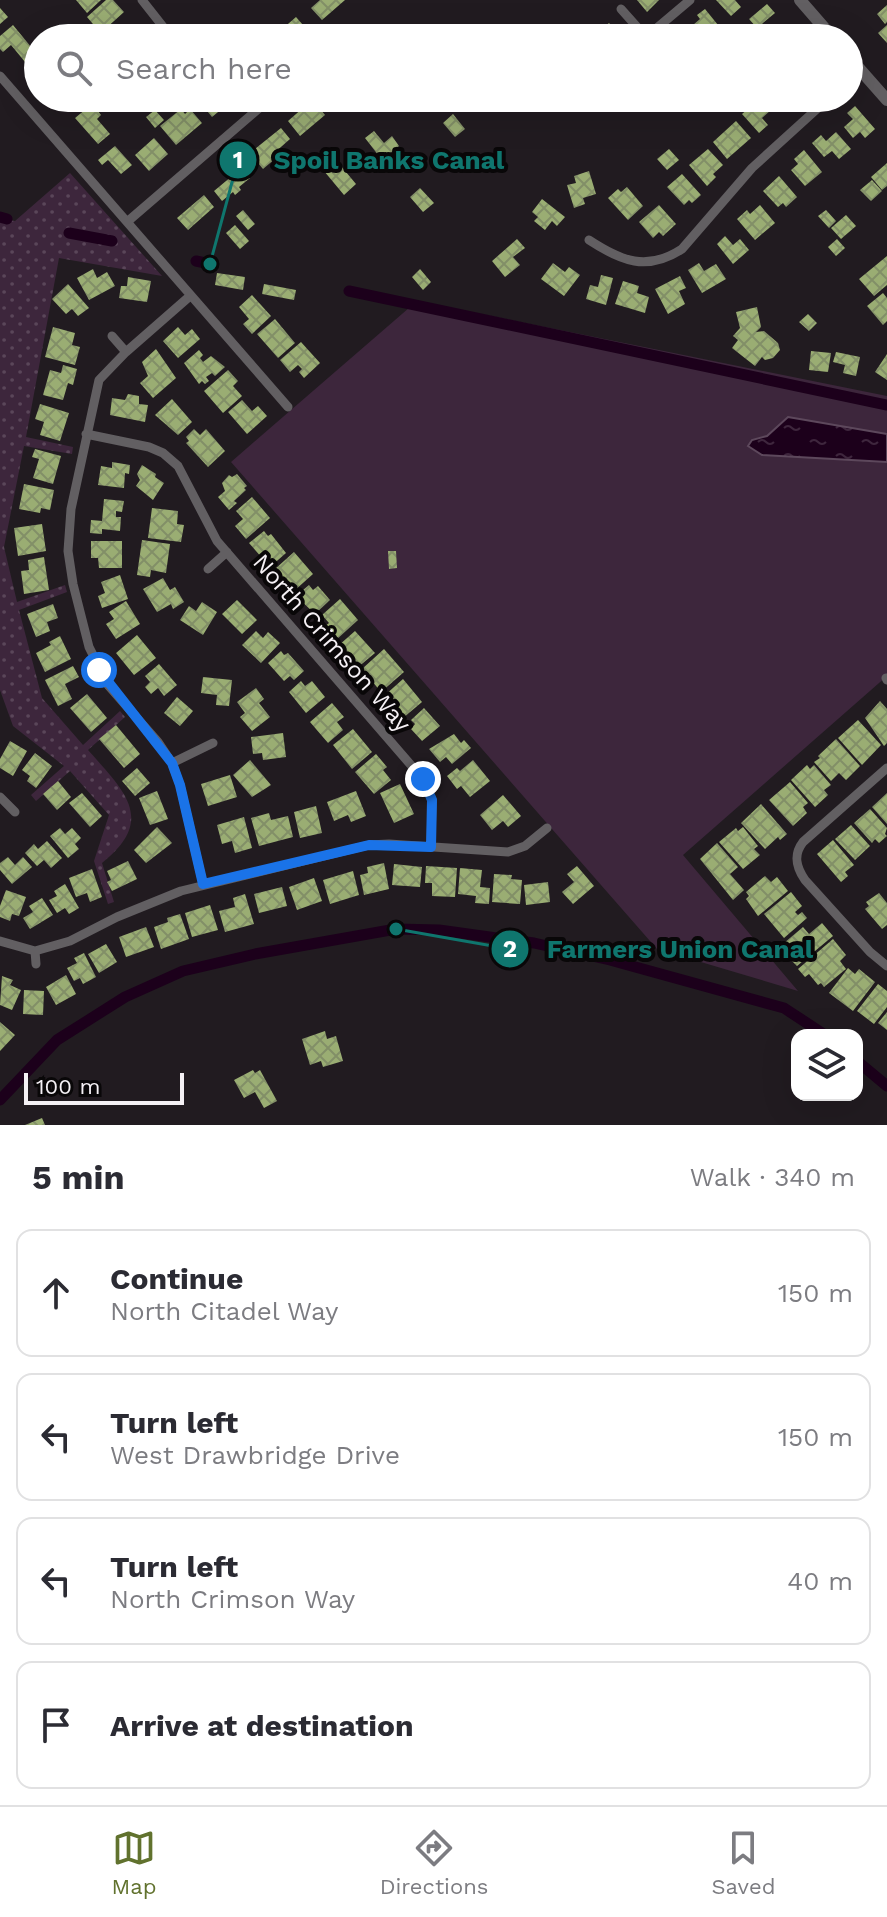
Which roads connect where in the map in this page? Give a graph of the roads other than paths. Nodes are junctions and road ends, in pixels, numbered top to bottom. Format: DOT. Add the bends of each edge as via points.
graph roads {
  1 [pos="142,0"];
  2 [pos="690,0"];
  3 [pos="800,0"];
  4 [pos="621,9"];
  5 [pos="161,24"];
  6 [pos="634,24"];
  7 [pos="661,24"];
  8 [pos="821,24"];
  9 [pos="863,72"];
  10 [pos="0,76"];
  11 [pos="887,100"];
  12 [pos="24,104"];
  13 [pos="31,112"];
  14 [pos="255,112"];
  15 [pos="813,112"];
  16 [pos="127,222"];
  17 [pos="589,240"];
  18 [pos="190,296"];
  19 [pos="112,336"];
  20 [pos="126,352"];
  21 [pos="288,407"];
  22 [pos="86,434"];
  23 [pos="227,552"];
  24 [pos="208,569"];
  25 [pos="213,743"];
  26 [pos="172,763"];
  27 [pos="887,768"];
  28 [pos="0,797"];
  29 [pos="15,812"];
  30 [pos="547,828"];
  31 [pos="431,847"];
  32 [pos="203,884"];
  33 [pos="0,941"];
  34 [pos="35,951"];
  35 [pos="885,961"];
  36 [pos="36,964"];
  1 -- 5 [label="street"];
  2 -- 7 [label="street"];
  3 -- 8 [label="street"];
  4 -- 6 [label="street"];
  9 -- 11 [label="street"];
  10 -- 12 [label="street"];
  13 -- 16 [label="street"];
  14 -- 16 [label="street"];
  15 -- 17 [label="street" via="669,257 641,263"];
  16 -- 18 [label="street"];
  18 -- 20 [label="street"];
  18 -- 21 [label="street"];
  19 -- 20 [label="street"];
  20 -- 22 [label="street" via="99,380"];
  22 -- 23 [label="street, North Crimson Way" via="163,453 178,466"];
  22 -- 26 [label="street" via="68,551 89,647 108,685"];
  23 -- 24 [label="street, North Crimson Way"];
  23 -- 31 [label="street, North Crimson Way" via="423,779 432,800"];
  25 -- 26 [label="street"];
  26 -- 32 [label="street"];
  27 -- 35 [label="street" via="803,842 796,856 805,880"];
  28 -- 29 [label="street"];
  30 -- 31 [label="street" via="508,852"];
  31 -- 32 [label="street" via="369,845"];
  32 -- 34 [label="street"];
  33 -- 34 [label="street"];
  34 -- 36 [label="street"];
}
